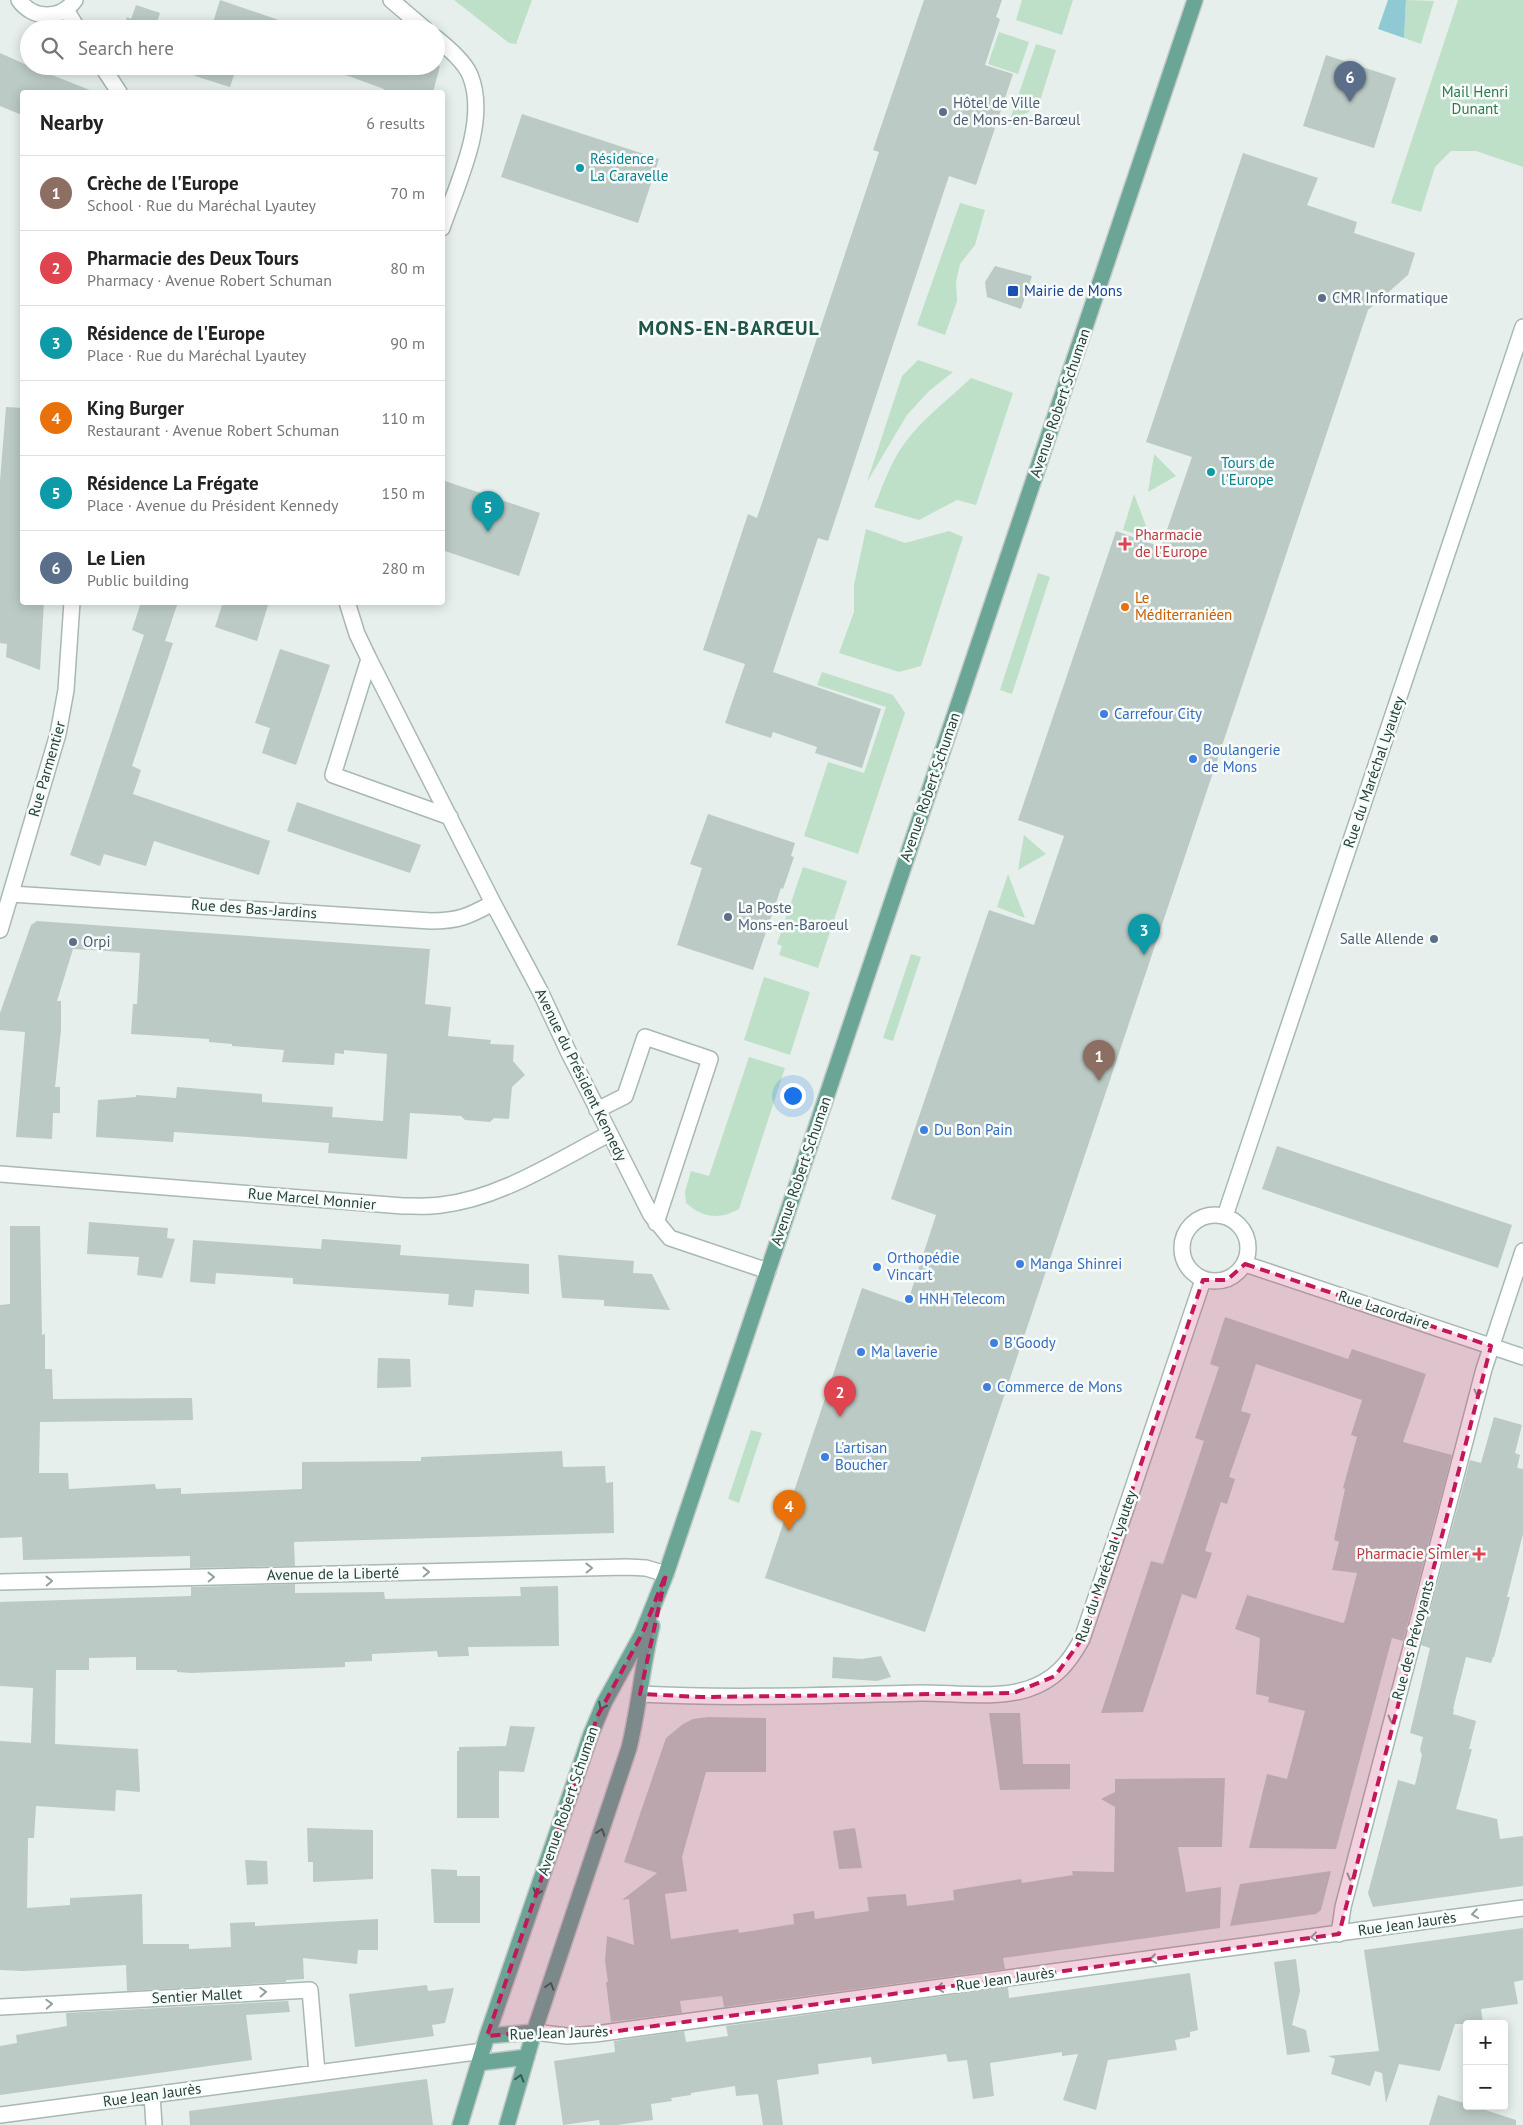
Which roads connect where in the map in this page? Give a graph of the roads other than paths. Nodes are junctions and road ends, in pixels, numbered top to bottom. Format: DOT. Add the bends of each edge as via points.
graph roads {
  1 [pos="19,0"];
  2 [pos="391,0"];
  3 [pos="1195,0"];
  4 [pos="70,5"];
  5 [pos="75,20"];
  6 [pos="414,20"];
  7 [pos="445,46"];
  8 [pos="108,75"];
  9 [pos="118,90"];
  10 [pos="445,219"];
  11 [pos="1523,327"];
  12 [pos="72,605"];
  13 [pos="348,605"];
  14 [pos="368,659"];
  15 [pos="450,817"];
  16 [pos="10,894"];
  17 [pos="493,903"];
  18 [pos="0,930"];
  19 [pos="597,1110"];
  20 [pos="609,1134"];
  21 [pos="0,1174"];
  22 [pos="1225,1216"];
  23 [pos="656,1223"];
  24 [pos="1523,1251"];
  25 [pos="1244,1264"];
  26 [pos="768,1271"];
  27 [pos="1203,1280"];
  28 [pos="1491,1346"];
  29 [pos="1523,1357"];
  30 [pos="666,1574"];
  31 [pos="0,1582"];
  32 [pos="640,1694"];
  33 [pos="1523,1908"];
  34 [pos="1339,1934"];
  35 [pos="0,2007"];
  36 [pos="534,2032"];
  37 [pos="483,2050"];
  38 [pos="527,2058"];
  39 [pos="317,2073"];
  40 [pos="152,2095"];
  41 [pos="0,2115"];
  42 [pos="154,2125"];
  43 [pos="460,2125"];
  44 [pos="507,2125"];
  1 -- 4 [label="street" via="30,11 42,16 54,15"];
  2 -- 6 [label="street"];
  3 -- 26 [label="main road, Avenue Robert Schuman"];
  4 -- 5 [label="street"];
  7 -- 10 [label="street" via="469,73 476,107 471,142"];
  8 -- 9 [label="street"];
  11 -- 22 [label="street, Rue du Maréchal Lyautey"];
  12 -- 16 [label="street, Rue Parmentier" via="66,690 58,734"];
  13 -- 14 [label="street, Avenue du Président Kennedy"];
  14 -- 15 [label="street, Avenue du Président Kennedy"];
  14 -- 15 [label="street" via="333,775"];
  15 -- 17 [label="street, Avenue du Président Kennedy"];
  16 -- 17 [label="street, Rue des Bas-Jardins" via="431,921 467,916"];
  16 -- 18 [label="street, Rue Parmentier"];
  17 -- 19 [label="street, Avenue du Président Kennedy"];
  19 -- 20 [label="street, Avenue du Président Kennedy"];
  19 -- 23 [label="street" via="625,1096 645,1037 710,1059"];
  20 -- 21 [label="street, Rue Marcel Monnier" via="500,1188 441,1206 403,1206"];
  20 -- 23 [label="street, Avenue du Président Kennedy"];
  22 -- 25 [label="street" via="1236,1222 1246,1236 1248,1252"];
  22 -- 27 [label="street" via="1202,1218 1190,1226 1183,1238 1182,1254 1186,1265"];
  23 -- 26 [label="street, Avenue du Président Kennedy" via="670,1238"];
  24 -- 28 [label="street, Rue des Prévoyants"];
  25 -- 27 [label="street" via="1227,1280"];
  25 -- 28 [label="street, Rue Lacordaire"];
  26 -- 30 [label="main road, Avenue Robert Schuman"];
  27 -- 32 [label="street, Rue du Maréchal Lyautey" via="1082,1639 1067,1665 1055,1676 1028,1690 999,1694 702,1697"];
  28 -- 29 [label="street, Rue Lacordaire"];
  28 -- 34 [label="street, Rue des Prévoyants, one-way" via="1343,1907"];
  31 -- 30 [label="street, Avenue de la Liberté, one-way" via="627,1567"];
  30 -- 32 [label="main road, Avenue Robert Schuman" via="648,1642"];
  30 -- 37 [label="main road, Avenue Robert Schuman, one-way" via="642,1634 598,1715"];
  36 -- 32 [label="main road, Avenue Robert Schuman, one-way" via="629,1748"];
  33 -- 34 [label="street, Rue Jean Jaurès, one-way"];
  34 -- 36 [label="street, Rue Jean Jaurès, one-way" via="595,2034 567,2036"];
  35 -- 39 [label="street, Sentier Mallet, one-way" via="310,1990"];
  36 -- 37 [label="main road, Rue Jean Jaurès"];
  36 -- 38 [label="main road, Avenue Robert Schuman"];
  37 -- 38 [label="main road, Rue Jean Jaurès"];
  37 -- 39 [label="street, Rue Jean Jaurès"];
  37 -- 43 [label="main road, Avenue Robert Schuman"];
  44 -- 38 [label="main road, Avenue Robert Schuman, one-way"];
  39 -- 40 [label="street, Rue Jean Jaurès"];
  40 -- 41 [label="street, Rue Jean Jaurès"];
  40 -- 42 [label="street"];
}
